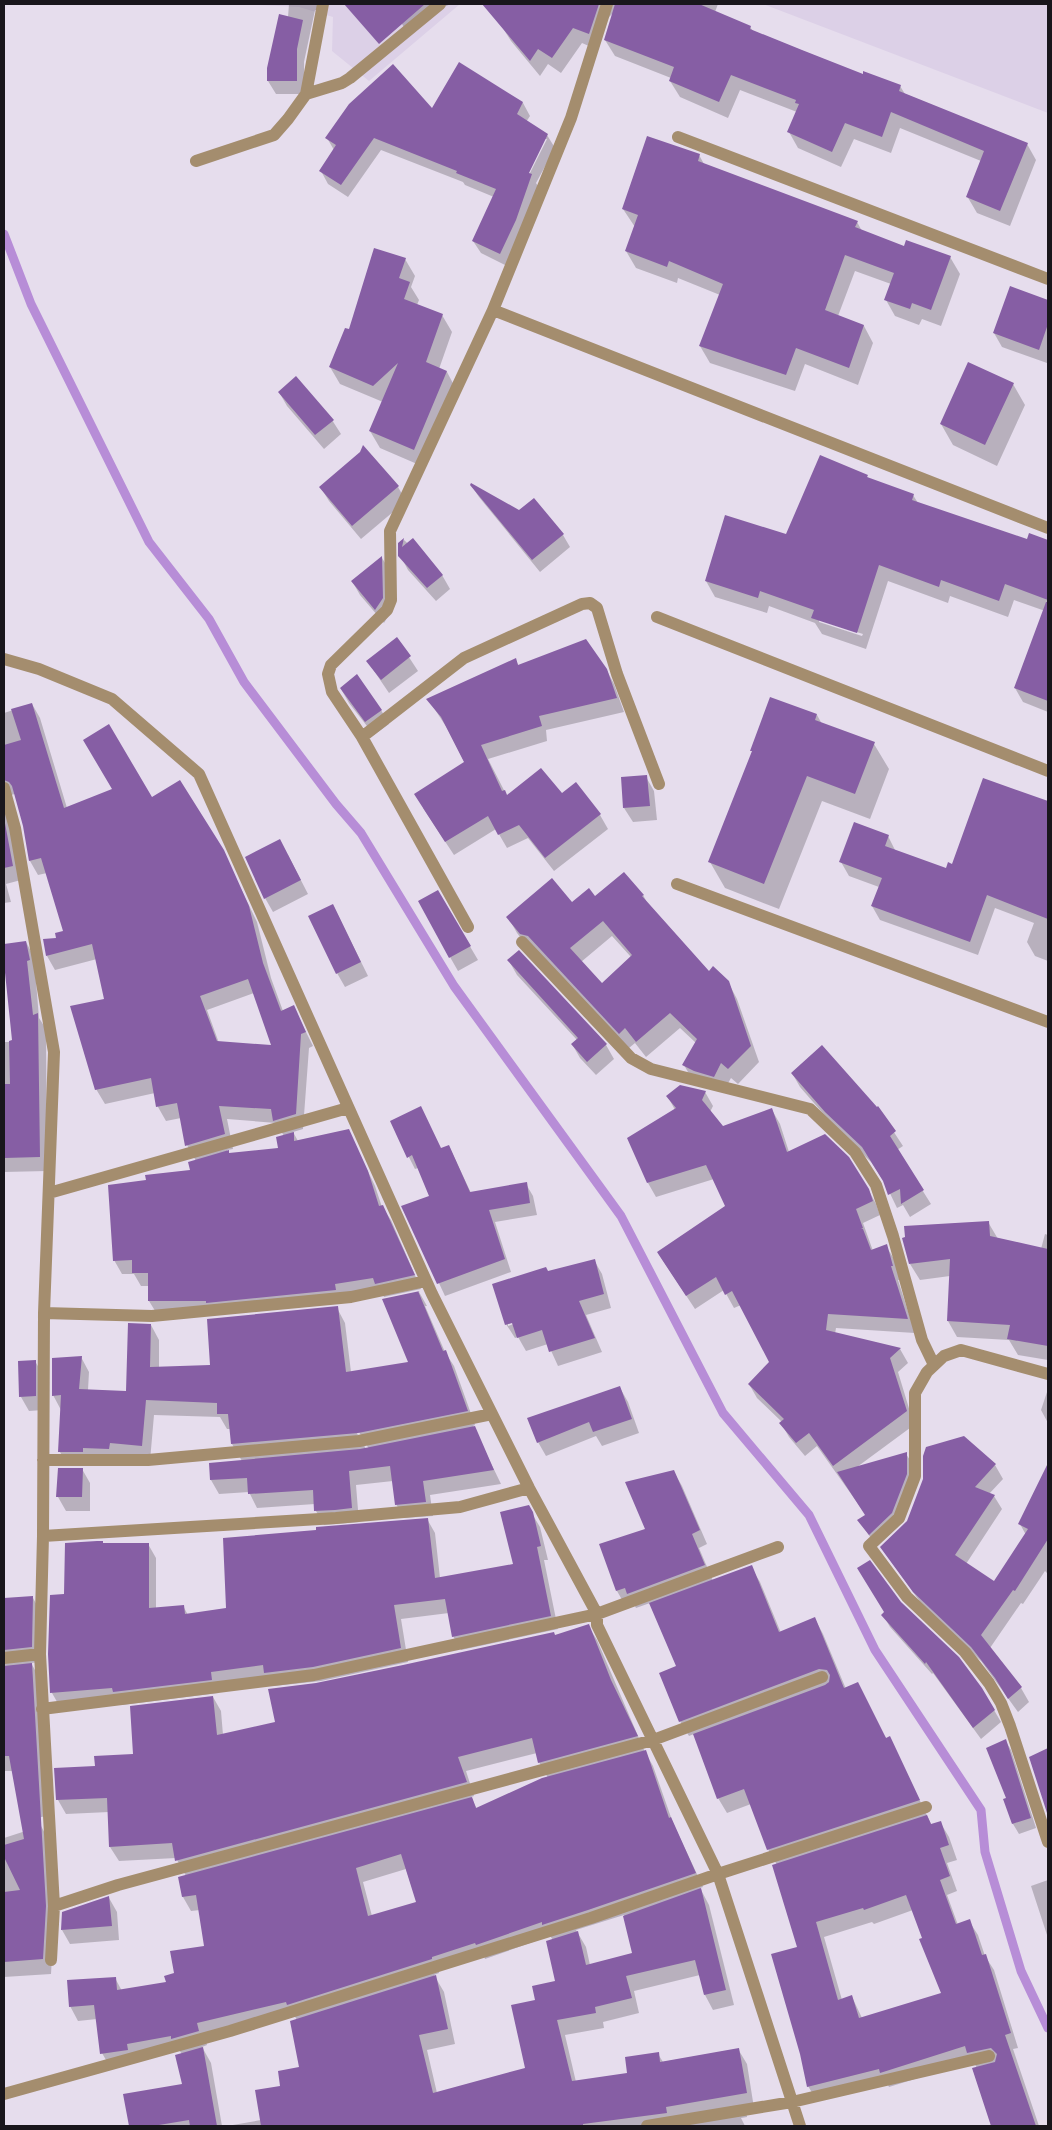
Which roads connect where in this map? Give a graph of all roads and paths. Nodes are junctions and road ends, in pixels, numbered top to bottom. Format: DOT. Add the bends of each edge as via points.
graph roads {
  1 [pos="323,4"];
  2 [pos="440,4"];
  3 [pos="607,4"];
  4 [pos="306,94"];
  5 [pos="678,137"];
  6 [pos="196,161"];
  7 [pos="1048,279"];
  8 [pos="493,310"];
  9 [pos="1048,528"];
  10 [pos="657,617"];
  11 [pos="4,659"];
  12 [pos="362,737"];
  13 [pos="1048,771"];
  14 [pos="659,784"];
  15 [pos="4,788"];
  16 [pos="677,884"];
  17 [pos="468,927"];
  18 [pos="522,942"];
  19 [pos="1048,1022"];
  20 [pos="348,1108"];
  21 [pos="49,1193"];
  22 [pos="426,1281"];
  23 [pos="44,1313"];
  24 [pos="934,1365"];
  25 [pos="1048,1374"];
  26 [pos="492,1414"];
  27 [pos="43,1460"];
  28 [pos="529,1488"];
  29 [pos="43,1536"];
  30 [pos="778,1547"];
  31 [pos="597,1614"];
  32 [pos="40,1654"];
  33 [pos="4,1658"];
  34 [pos="822,1677"];
  35 [pos="42,1709"];
  36 [pos="653,1740"];
  37 [pos="926,1807"];
  38 [pos="1048,1842"];
  39 [pos="718,1874"];
  40 [pos="54,1906"];
  41 [pos="51,1960"];
  42 [pos="990,2056"];
  43 [pos="4,2094"];
  44 [pos="792,2102"];
  45 [pos="647,2126"];
  46 [pos="800,2126"];
  1 -- 4 [label="street"];
  2 -- 4 [label="street" via="342,84"];
  3 -- 8 [label="street" via="571,118"];
  4 -- 6 [label="street" via="274,135"];
  5 -- 7 [label="street"];
  8 -- 9 [label="street"];
  8 -- 12 [label="street" via="390,531 392,600 387,610 331,665 328,674 332,692"];
  10 -- 13 [label="street"];
  11 -- 20 [label="street" via="112,699 199,774"];
  12 -- 14 [label="street" via="464,658 590,603 597,608 617,674"];
  12 -- 17 [label="street"];
  15 -- 21 [label="street" via="15,828 54,1052"];
  16 -- 19 [label="street"];
  18 -- 24 [label="street" via="631,1058 651,1070 810,1109 855,1152 876,1185 922,1340"];
  20 -- 21 [label="street"];
  20 -- 22 [label="street"];
  21 -- 23 [label="street"];
  22 -- 23 [label="street" via="351,1297 152,1316"];
  22 -- 26 [label="street"];
  23 -- 27 [label="street"];
  24 -- 25 [label="street" via="944,1356 961,1350"];
  24 -- 38 [label="street" via="915,1393 915,1476 899,1518 869,1546 907,1597 965,1652 990,1683 1007,1719"];
  26 -- 27 [label="street" via="359,1441 148,1460"];
  26 -- 28 [label="street"];
  27 -- 29 [label="street"];
  28 -- 29 [label="street" via="460,1507"];
  28 -- 31 [label="street"];
  29 -- 32 [label="street"];
  30 -- 31 [label="street"];
  31 -- 35 [label="street" via="314,1675"];
  31 -- 36 [label="street" via="597,1625"];
  32 -- 33 [label="street"];
  32 -- 35 [label="street"];
  34 -- 36 [label="street"];
  35 -- 40 [label="street"];
  36 -- 39 [label="street"];
  36 -- 40 [label="street" via="118,1885"];
  37 -- 39 [label="street"];
  39 -- 43 [label="street" via="591,1918 230,2031"];
  39 -- 44 [label="street"];
  40 -- 41 [label="street"];
  42 -- 44 [label="street"];
  44 -- 45 [label="street"];
  44 -- 46 [label="street"];
}
